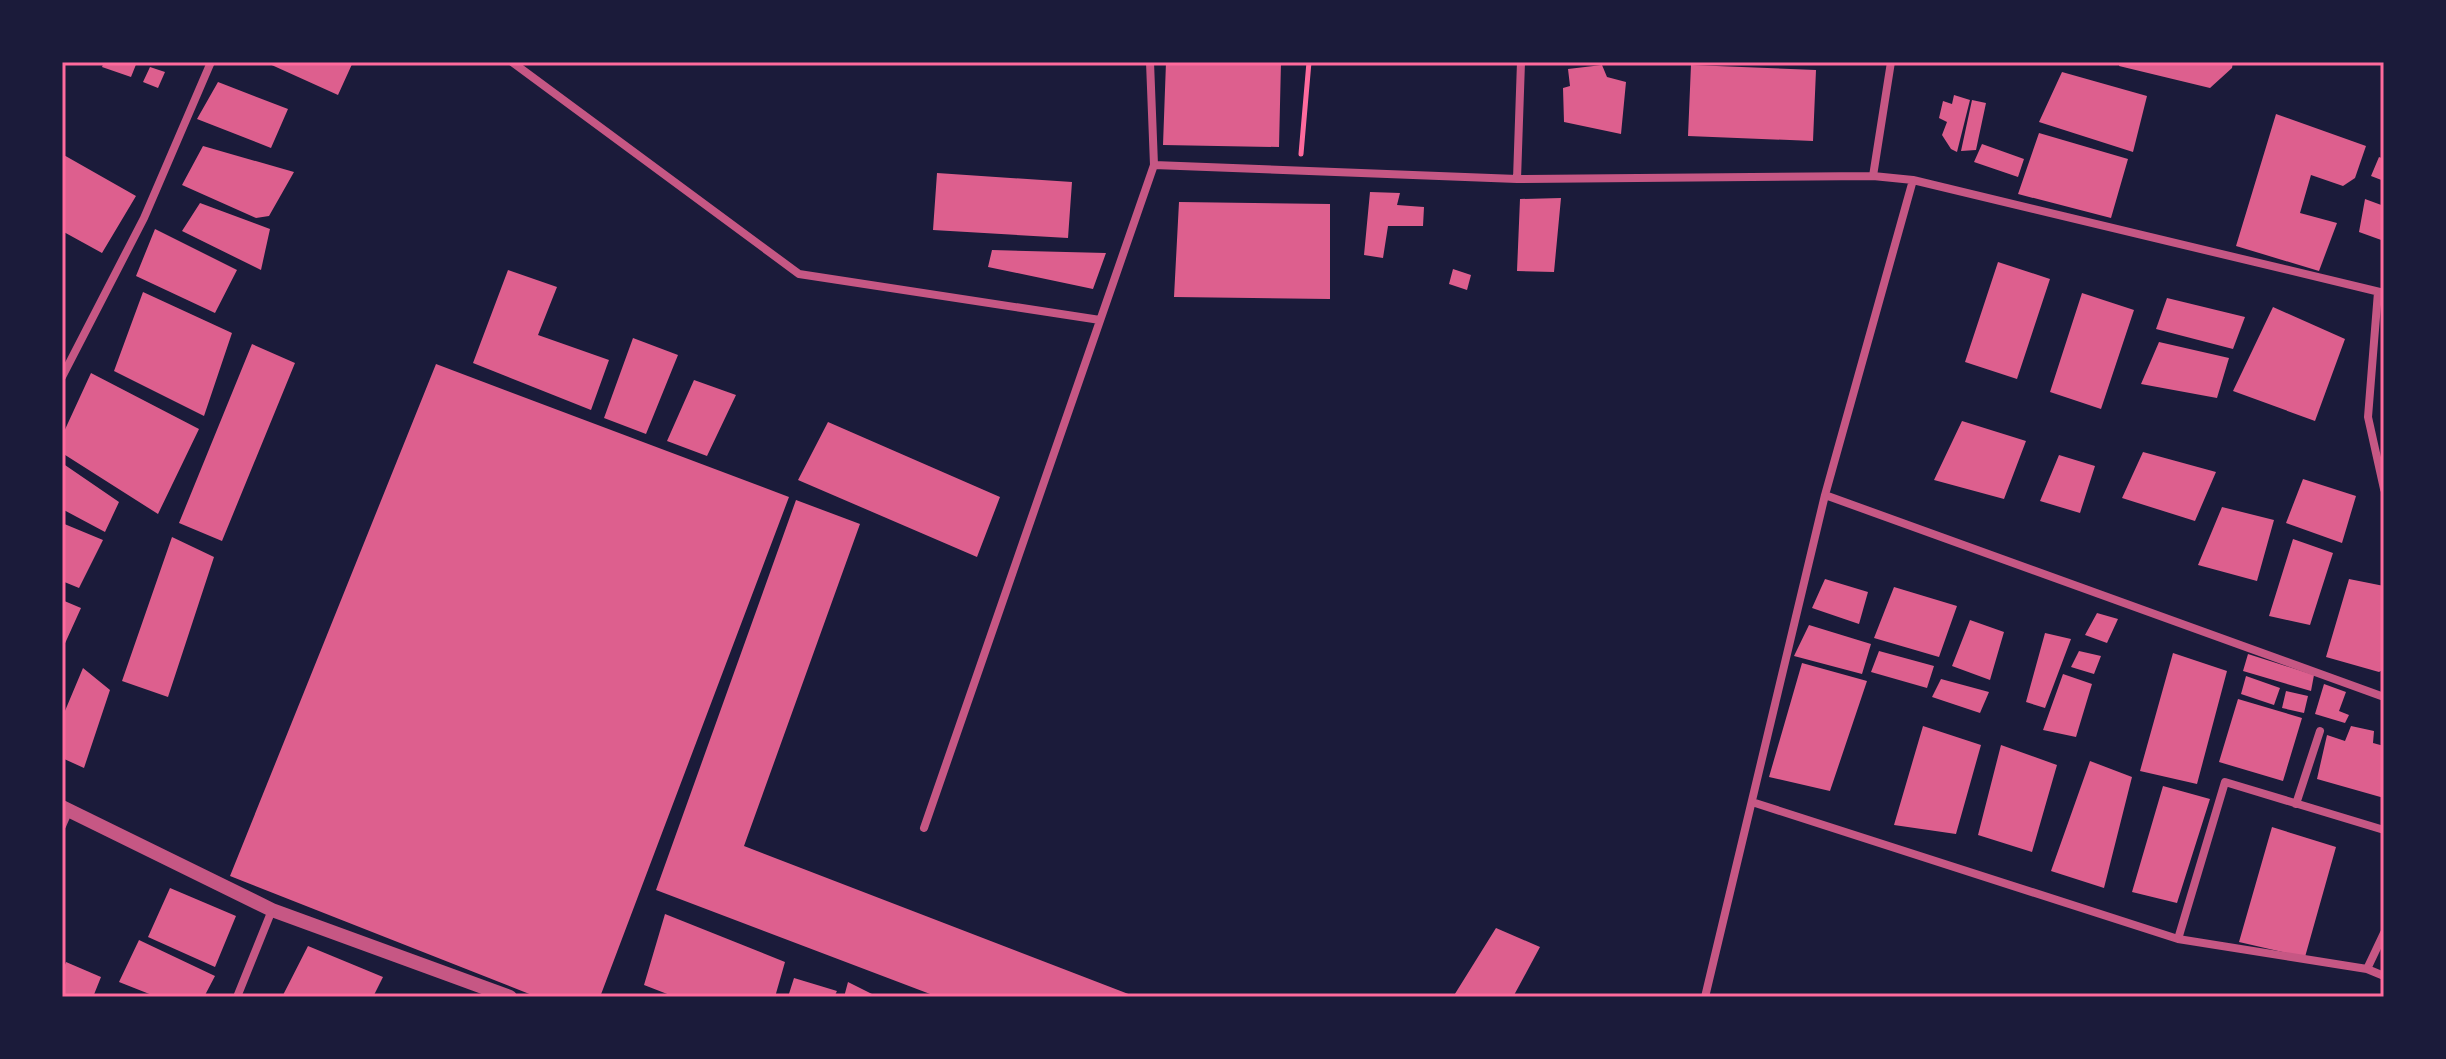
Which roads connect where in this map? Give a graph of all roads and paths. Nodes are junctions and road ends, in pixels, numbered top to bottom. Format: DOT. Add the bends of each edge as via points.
graph roads {
  1 [pos="211,62"];
  2 [pos="512,62"];
  3 [pos="1150,62"];
  4 [pos="1309,62"];
  5 [pos="1521,62"];
  6 [pos="1891,62"];
  7 [pos="1154,165"];
  8 [pos="1299,171"];
  9 [pos="1873,176"];
  10 [pos="1517,179"];
  11 [pos="1913,180"];
  12 [pos="2381,292"];
  13 [pos="1100,320"];
  14 [pos="62,377"];
  15 [pos="2384,489"];
  16 [pos="1825,495"];
  17 [pos="2384,697"];
  18 [pos="2320,731"];
  19 [pos="1752,802"];
  20 [pos="2296,804"];
  21 [pos="66,808"];
  22 [pos="62,826"];
  23 [pos="924,828"];
  24 [pos="2384,830"];
  25 [pos="272,910"];
  26 [pos="2384,933"];
  27 [pos="2178,939"];
  28 [pos="2367,969"];
  29 [pos="2384,976"];
  30 [pos="237,997"];
  31 [pos="510,997"];
  32 [pos="1705,997"];
  1 -- 14 [label="street" via="144,218"];
  2 -- 13 [label="street" via="799,274"];
  3 -- 7 [label="street"];
  4 -- 8 [label="path"];
  5 -- 10 [label="street"];
  6 -- 9 [label="street"];
  7 -- 8 [label="street"];
  7 -- 13 [label="street"];
  8 -- 10 [label="street"];
  9 -- 10 [label="street"];
  9 -- 11 [label="street"];
  11 -- 12 [label="street"];
  11 -- 16 [label="street"];
  12 -- 15 [label="street" via="2368,417"];
  13 -- 23 [label="street"];
  16 -- 17 [label="street"];
  16 -- 19 [label="street"];
  18 -- 20 [label="street"];
  19 -- 27 [label="street"];
  19 -- 32 [label="street"];
  20 -- 24 [label="street"];
  20 -- 27 [label="street" via="2225,782"];
  21 -- 22 [label="street"];
  21 -- 25 [label="street"];
  25 -- 30 [label="street"];
  25 -- 31 [label="street"];
  26 -- 28 [label="street"];
  27 -- 28 [label="street"];
  28 -- 29 [label="street"];
}
